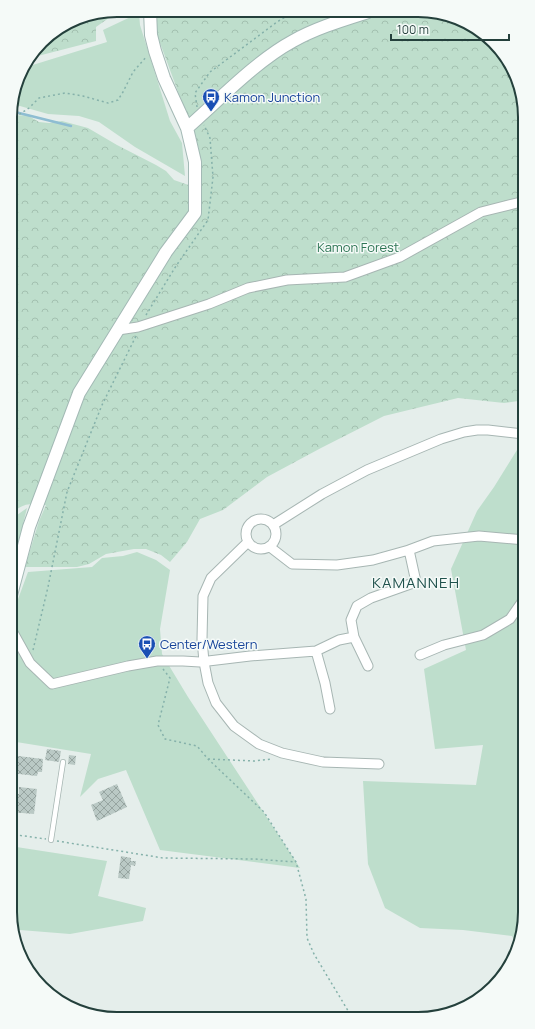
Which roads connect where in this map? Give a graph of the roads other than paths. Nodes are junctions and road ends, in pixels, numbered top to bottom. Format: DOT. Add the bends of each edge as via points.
graph roads {
  1 [pos="150,17"];
  2 [pos="352,17"];
  3 [pos="187,128"];
  4 [pos="518,203"];
  5 [pos="118,330"];
  6 [pos="518,431"];
  7 [pos="273,525"];
  8 [pos="518,539"];
  9 [pos="248,542"];
  10 [pos="270,546"];
  11 [pos="409,550"];
  12 [pos="17,572"];
  13 [pos="518,608"];
  14 [pos="354,637"];
  15 [pos="17,640"];
  16 [pos="316,651"];
  17 [pos="420,655"];
  18 [pos="204,662"];
  19 [pos="368,666"];
  20 [pos="330,709"];
  21 [pos="63,762"];
  22 [pos="379,764"];
  23 [pos="51,840"];
  1 -- 3 [label="main road" via="155,51 164,78"];
  2 -- 3 [label="main road" via="293,40 259,64"];
  3 -- 5 [label="main road" via="195,162 195,213 166,252"];
  4 -- 5 [label="street" via="481,212 400,256 345,277 287,280 248,288 209,304 138,327"];
  5 -- 12 [label="main road" via="79,393 29,527"];
  6 -- 7 [label="street" via="477,430 441,439 367,470 322,494"];
  7 -- 9 [label="street" via="259,519 250,524 246,533"];
  7 -- 10 [label="street" via="276,538"];
  8 -- 11 [label="street" via="479,536 433,541"];
  9 -- 10 [label="street" via="261,550"];
  9 -- 18 [label="street" via="211,578 203,596"];
  10 -- 11 [label="street" via="292,564 337,565 373,560"];
  11 -- 14 [label="street" via="416,582 371,598 357,606 351,620"];
  13 -- 17 [label="street" via="510,619 483,635 444,645"];
  14 -- 16 [label="street" via="339,640"];
  14 -- 19 [label="street"];
  15 -- 18 [label="street" via="30,663 52,684 157,661"];
  16 -- 18 [label="street"];
  16 -- 20 [label="street" via="326,683"];
  18 -- 22 [label="street" via="208,683 216,703 234,726 260,744 282,753 323,762"];
  21 -- 23 [label="lane"];
}
